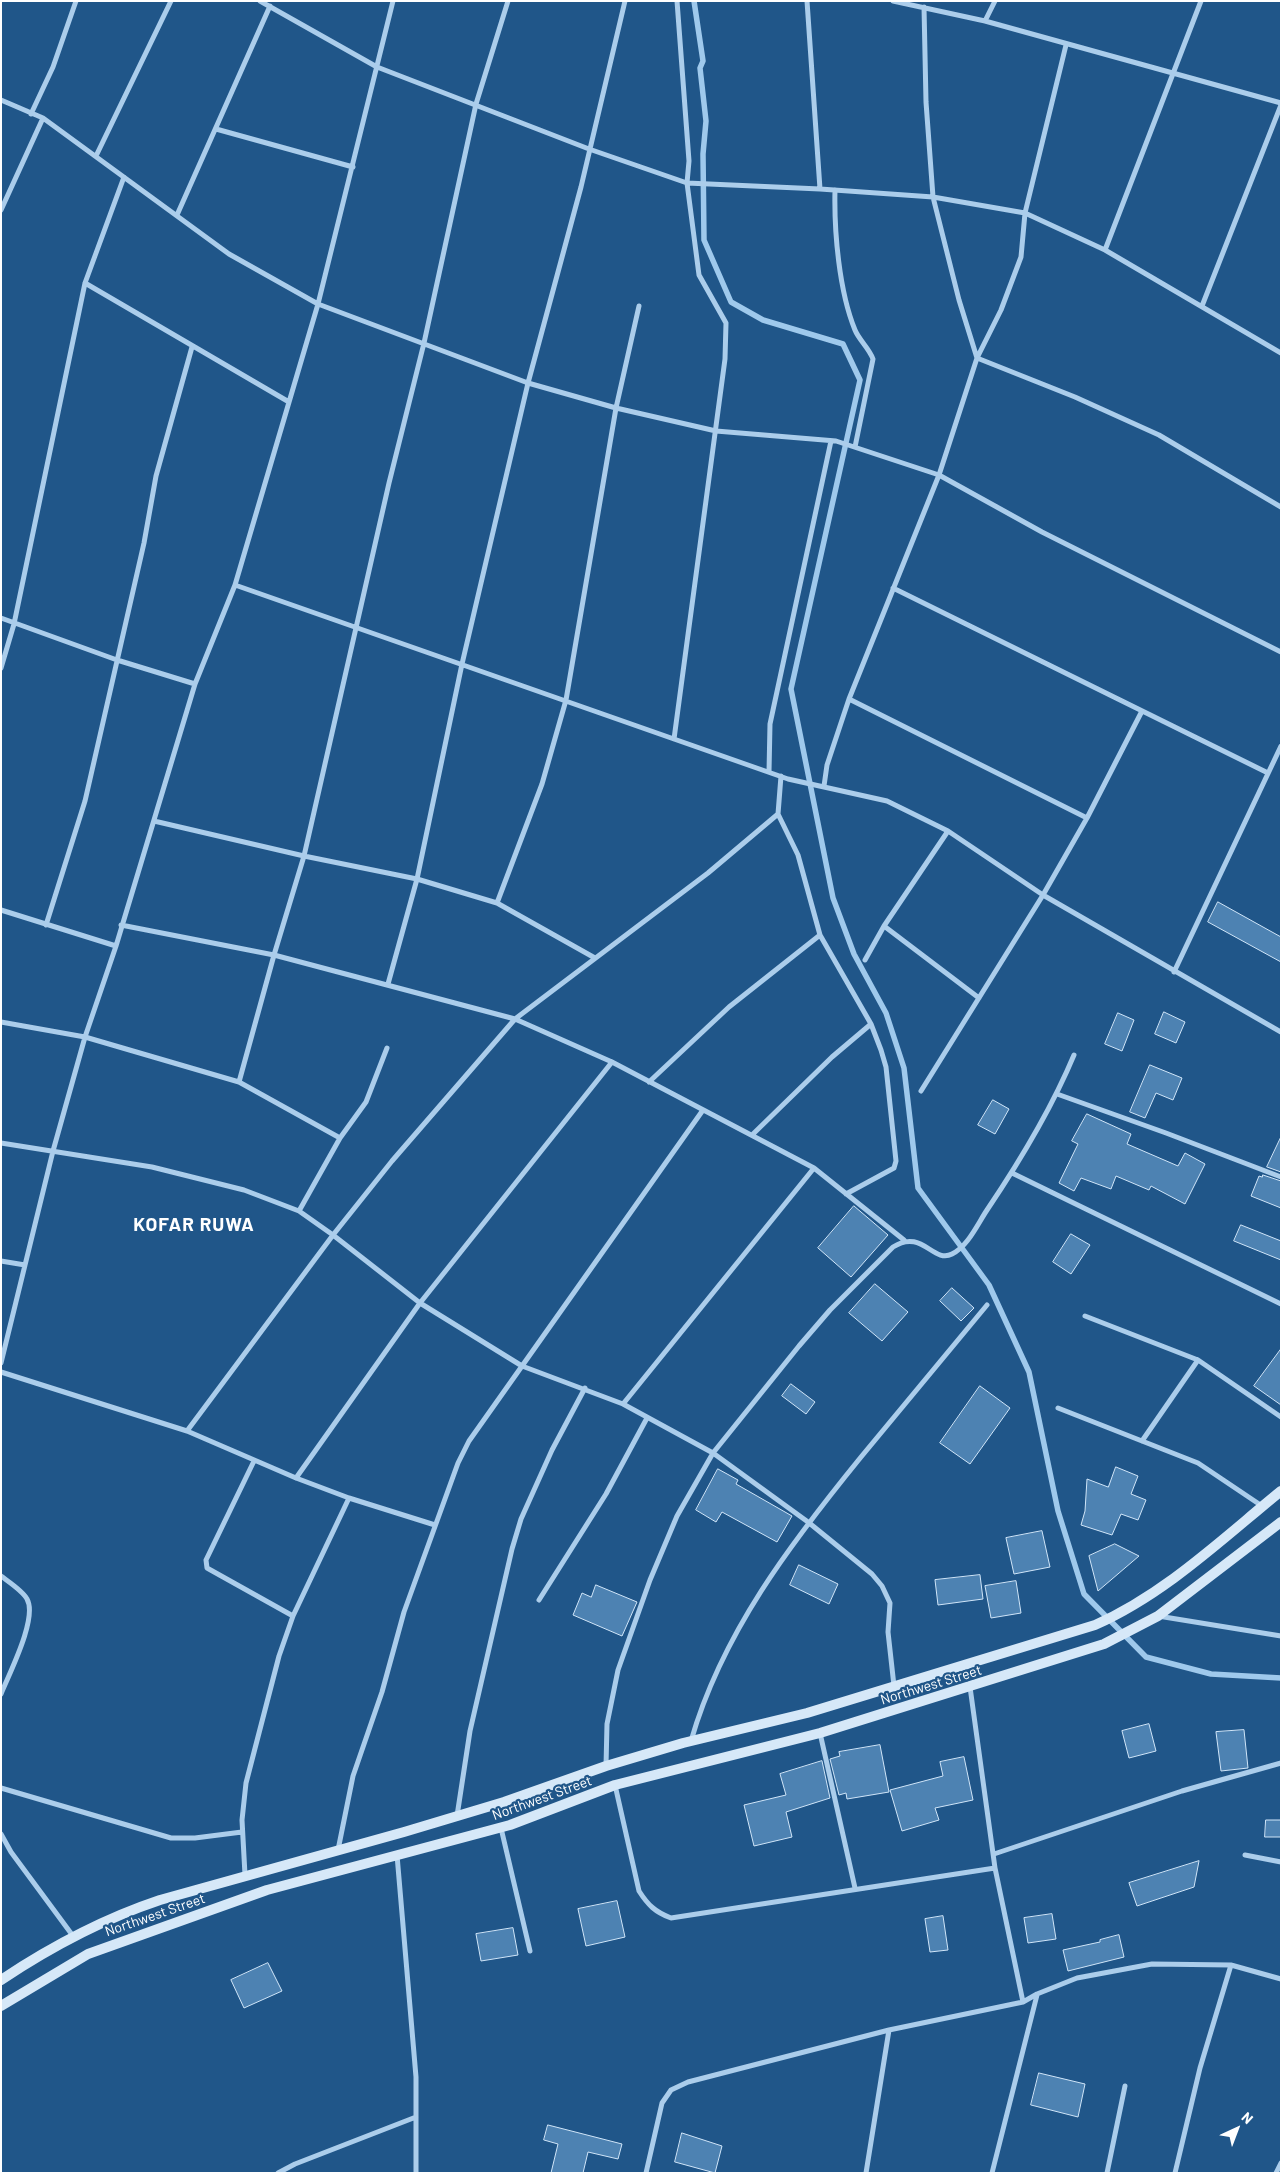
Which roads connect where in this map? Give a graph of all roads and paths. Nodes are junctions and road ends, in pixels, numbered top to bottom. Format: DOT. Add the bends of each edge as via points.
graph roads {
  1 [pos="76,1"];
  2 [pos="171,1"];
  3 [pos="260,1"];
  4 [pos="393,1"];
  5 [pos="508,1"];
  6 [pos="625,1"];
  7 [pos="677,1"];
  8 [pos="807,1"];
  9 [pos="893,1"];
  10 [pos="995,1"];
  11 [pos="1201,1"];
  12 [pos="270,6"];
  13 [pos="924,7"];
  14 [pos="985,21"];
  15 [pos="1066,45"];
  16 [pos="378,67"];
  17 [pos="1175,72"];
  18 [pos="1,100"];
  19 [pos="476,104"];
  20 [pos="1281,104"];
  21 [pos="31,114"];
  22 [pos="43,118"];
  23 [pos="216,129"];
  24 [pos="590,149"];
  25 [pos="96,156"];
  26 [pos="353,167"];
  27 [pos="124,177"];
  28 [pos="688,183"];
  29 [pos="820,188"];
  30 [pos="835,190"];
  31 [pos="934,197"];
  32 [pos="1,210"];
  33 [pos="1026,213"];
  34 [pos="177,215"];
  35 [pos="1105,250"];
  36 [pos="85,283"];
  37 [pos="318,304"];
  38 [pos="638,306"];
  39 [pos="1202,306"];
  40 [pos="424,344"];
  41 [pos="192,347"];
  42 [pos="1281,353"];
  43 [pos="977,358"];
  44 [pos="528,383"];
  45 [pos="289,402"];
  46 [pos="616,408"];
  47 [pos="716,431"];
  48 [pos="834,441"];
  49 [pos="853,446"];
  50 [pos="940,475"];
  51 [pos="1281,507"];
  52 [pos="234,585"];
  53 [pos="893,588"];
  54 [pos="1,618"];
  55 [pos="14,624"];
  56 [pos="358,628"];
  57 [pos="1281,652"];
  58 [pos="118,660"];
  59 [pos="462,664"];
  60 [pos="1,668"];
  61 [pos="195,684"];
  62 [pos="849,699"];
  63 [pos="566,700"];
  64 [pos="1142,711"];
  65 [pos="674,739"];
  66 [pos="1281,746"];
  67 [pos="769,772"];
  68 [pos="1268,773"];
  69 [pos="781,776"];
  70 [pos="822,786"];
  71 [pos="778,814"];
  72 [pos="1087,818"];
  73 [pos="154,821"];
  74 [pos="948,831"];
  75 [pos="304,856"];
  76 [pos="417,879"];
  77 [pos="1043,895"];
  78 [pos="497,902"];
  79 [pos="1,910"];
  80 [pos="46,925"];
  81 [pos="121,925"];
  82 [pos="884,926"];
  83 [pos="820,935"];
  84 [pos="116,946"];
  85 [pos="274,955"];
  86 [pos="595,958"];
  87 [pos="865,960"];
  88 [pos="1174,972"];
  89 [pos="388,984"];
  90 [pos="979,998"];
  91 [pos="515,1019"];
  92 [pos="1,1022"];
  93 [pos="871,1024"];
  94 [pos="1281,1032"];
  95 [pos="85,1037"];
  96 [pos="387,1048"];
  97 [pos="1074,1055"];
  98 [pos="612,1062"];
  99 [pos="240,1082"];
  100 [pos="649,1082"];
  101 [pos="921,1091"];
  102 [pos="1057,1094"];
  103 [pos="703,1110"];
  104 [pos="752,1135"];
  105 [pos="340,1138"];
  106 [pos="1,1142"];
  107 [pos="53,1151"];
  108 [pos="814,1168"];
  109 [pos="1012,1173"];
  110 [pos="1281,1177"];
  111 [pos="846,1194"];
  112 [pos="299,1212"];
  113 [pos="333,1235"];
  114 [pos="904,1240"];
  115 [pos="1,1261"];
  116 [pos="25,1265"];
  117 [pos="420,1303"];
  118 [pos="1281,1304"];
  119 [pos="988,1305"];
  120 [pos="1085,1316"];
  121 [pos="1198,1360"];
  122 [pos="1,1363"];
  123 [pos="522,1366"];
  124 [pos="1,1372"];
  125 [pos="585,1388"];
  126 [pos="622,1404"];
  127 [pos="1058,1408"];
  128 [pos="1281,1417"];
  129 [pos="647,1418"];
  130 [pos="187,1431"];
  131 [pos="1142,1441"];
  132 [pos="714,1453"];
  133 [pos="254,1460"];
  134 [pos="296,1478"];
  135 [pos="1281,1491"];
  136 [pos="349,1498"];
  137 [pos="1262,1506"];
  138 [pos="808,1522"];
  139 [pos="1281,1522"];
  140 [pos="435,1525"];
  141 [pos="1,1576"];
  142 [pos="539,1600"];
  143 [pos="293,1616"];
  144 [pos="1158,1616"];
  145 [pos="1281,1636"];
  146 [pos="894,1687"];
  147 [pos="970,1687"];
  148 [pos="1,1694"];
  149 [pos="820,1733"];
  150 [pos="690,1742"];
  151 [pos="1281,1763"];
  152 [pos="606,1766"];
  153 [pos="615,1785"];
  154 [pos="1,1788"];
  155 [pos="456,1817"];
  156 [pos="501,1828"];
  157 [pos="242,1832"];
  158 [pos="1,1834"];
  159 [pos="338,1850"];
  160 [pos="994,1854"];
  161 [pos="397,1855"];
  162 [pos="1245,1856"];
  163 [pos="1281,1862"];
  164 [pos="995,1868"];
  165 [pos="245,1875"];
  166 [pos="855,1888"];
  167 [pos="73,1936"];
  168 [pos="530,1952"];
  169 [pos="1231,1965"];
  170 [pos="1281,1979"];
  171 [pos="1,1980"];
  172 [pos="1037,1994"];
  173 [pos="1023,2002"];
  174 [pos="1,2006"];
  175 [pos="889,2030"];
  176 [pos="1125,2086"];
  177 [pos="416,2117"];
  178 [pos="1281,2163"];
  179 [pos="278,2173"];
  180 [pos="416,2173"];
  181 [pos="646,2173"];
  182 [pos="866,2173"];
  183 [pos="992,2173"];
  184 [pos="1108,2173"];
  185 [pos="1175,2173"];
  186 [pos="1276,2173"];
  1 -- 21 [label="street" via="53,67"];
  2 -- 25 [label="street"];
  3 -- 12 [label="street"];
  4 -- 16 [label="street"];
  5 -- 19 [label="street"];
  6 -- 24 [label="street"];
  7 -- 28 [label="street"];
  8 -- 29 [label="street"];
  9 -- 13 [label="street"];
  10 -- 14 [label="street"];
  11 -- 17 [label="street"];
  12 -- 16 [label="street"];
  12 -- 23 [label="street"];
  13 -- 14 [label="street"];
  13 -- 31 [label="street" via="926,102"];
  14 -- 15 [label="street"];
  15 -- 17 [label="street"];
  15 -- 33 [label="street"];
  16 -- 19 [label="street"];
  16 -- 26 [label="street"];
  17 -- 20 [label="street"];
  17 -- 35 [label="street"];
  18 -- 21 [label="street"];
  19 -- 24 [label="street"];
  19 -- 40 [label="street"];
  20 -- 39 [label="street"];
  21 -- 22 [label="street"];
  22 -- 25 [label="street"];
  22 -- 32 [label="street"];
  23 -- 26 [label="street"];
  23 -- 34 [label="street"];
  24 -- 28 [label="street"];
  24 -- 44 [label="street"];
  25 -- 27 [label="street"];
  26 -- 37 [label="street"];
  27 -- 34 [label="street"];
  27 -- 36 [label="street"];
  28 -- 29 [label="street"];
  28 -- 47 [label="street" via="699,275 726,323 727,331"];
  29 -- 30 [label="street"];
  30 -- 31 [label="street"];
  30 -- 49 [label="street" via="834,227 849,312 855,331 873,358"];
  31 -- 33 [label="street"];
  31 -- 43 [label="street"];
  33 -- 35 [label="street"];
  33 -- 43 [label="street" via="1021,257 1012,285"];
  34 -- 37 [label="street" via="229,254"];
  35 -- 39 [label="street"];
  36 -- 41 [label="street"];
  36 -- 55 [label="street"];
  37 -- 40 [label="street"];
  37 -- 45 [label="street"];
  38 -- 46 [label="street"];
  39 -- 42 [label="street"];
  40 -- 44 [label="street"];
  40 -- 56 [label="street" via="389,483"];
  41 -- 45 [label="street"];
  41 -- 58 [label="street" via="156,476"];
  43 -- 50 [label="street"];
  43 -- 51 [label="street" via="1159,435"];
  44 -- 46 [label="street"];
  44 -- 59 [label="street"];
  45 -- 52 [label="street"];
  46 -- 47 [label="street"];
  46 -- 63 [label="street"];
  47 -- 48 [label="street"];
  47 -- 65 [label="street"];
  48 -- 49 [label="street"];
  48 -- 67 [label="street" via="770,724"];
  49 -- 50 [label="street"];
  50 -- 53 [label="street"];
  50 -- 57 [label="street" via="1042,532"];
  52 -- 56 [label="street"];
  52 -- 61 [label="street"];
  53 -- 62 [label="street"];
  53 -- 64 [label="street"];
  54 -- 55 [label="street"];
  55 -- 58 [label="street"];
  55 -- 60 [label="street"];
  56 -- 59 [label="street"];
  56 -- 75 [label="street"];
  58 -- 61 [label="street"];
  58 -- 80 [label="street" via="85,801"];
  59 -- 63 [label="street"];
  59 -- 76 [label="street"];
  61 -- 73 [label="street"];
  62 -- 70 [label="street"];
  62 -- 72 [label="street"];
  63 -- 65 [label="street"];
  63 -- 78 [label="street" via="542,784"];
  64 -- 68 [label="street"];
  64 -- 72 [label="street"];
  65 -- 67 [label="street"];
  66 -- 68 [label="street"];
  67 -- 69 [label="street"];
  68 -- 88 [label="street"];
  69 -- 70 [label="street"];
  69 -- 71 [label="street"];
  70 -- 74 [label="street" via="887,802"];
  71 -- 83 [label="street" via="798,855"];
  71 -- 86 [label="street" via="708,873"];
  72 -- 77 [label="street"];
  73 -- 75 [label="street"];
  73 -- 81 [label="street"];
  74 -- 77 [label="street"];
  74 -- 82 [label="street"];
  75 -- 76 [label="street"];
  75 -- 85 [label="street"];
  76 -- 78 [label="street"];
  76 -- 89 [label="street"];
  77 -- 88 [label="street"];
  77 -- 90 [label="street"];
  78 -- 86 [label="street"];
  79 -- 80 [label="street"];
  80 -- 84 [label="street"];
  81 -- 84 [label="street"];
  81 -- 85 [label="street"];
  82 -- 87 [label="street"];
  82 -- 90 [label="street"];
  83 -- 93 [label="street"];
  83 -- 100 [label="street" via="729,1006"];
  84 -- 95 [label="street"];
  85 -- 89 [label="street"];
  85 -- 99 [label="street"];
  86 -- 91 [label="street"];
  88 -- 94 [label="street"];
  89 -- 91 [label="street"];
  90 -- 101 [label="street"];
  91 -- 98 [label="street"];
  91 -- 113 [label="street" via="392,1161"];
  92 -- 95 [label="street"];
  93 -- 104 [label="street"];
  93 -- 111 [label="street" via="886,1067 896,1161 894,1168"];
  95 -- 99 [label="street"];
  95 -- 107 [label="street"];
  96 -- 105 [label="street" via="366,1102"];
  97 -- 102 [label="street"];
  98 -- 100 [label="street"];
  98 -- 117 [label="street"];
  99 -- 105 [label="street"];
  100 -- 103 [label="street"];
  102 -- 109 [label="street"];
  102 -- 110 [label="street"];
  103 -- 104 [label="street"];
  103 -- 123 [label="street"];
  104 -- 108 [label="street"];
  105 -- 112 [label="street"];
  106 -- 107 [label="street"];
  107 -- 112 [label="street" via="152,1167 216,1182"];
  107 -- 116 [label="street"];
  108 -- 111 [label="street"];
  108 -- 126 [label="street"];
  109 -- 114 [label="street" via="954,1254 942,1256 913,1241"];
  109 -- 118 [label="street"];
  111 -- 114 [label="street"];
  112 -- 113 [label="street"];
  113 -- 117 [label="street"];
  113 -- 130 [label="street"];
  114 -- 132 [label="street" via="830,1310"];
  115 -- 116 [label="street"];
  116 -- 122 [label="street"];
  117 -- 123 [label="street"];
  117 -- 134 [label="street"];
  119 -- 138 [label="street"];
  120 -- 121 [label="street"];
  121 -- 128 [label="street"];
  121 -- 131 [label="street"];
  123 -- 125 [label="street"];
  123 -- 140 [label="street" via="469,1441"];
  124 -- 130 [label="street"];
  125 -- 126 [label="street"];
  125 -- 155 [label="street" via="552,1450 514,1542 470,1731"];
  126 -- 129 [label="street"];
  127 -- 131 [label="street"];
  129 -- 132 [label="street"];
  129 -- 142 [label="street" via="606,1494"];
  130 -- 133 [label="street"];
  131 -- 137 [label="street" via="1198,1463"];
  132 -- 138 [label="street"];
  132 -- 152 [label="street" via="677,1516 627,1640 607,1724"];
  133 -- 134 [label="street"];
  133 -- 143 [label="street" via="206,1560 207,1568"];
  134 -- 136 [label="street"];
  135 -- 137 [label="main road, Northwest Street"];
  136 -- 140 [label="street"];
  136 -- 143 [label="street"];
  137 -- 146 [label="main road, Northwest Street" via="1189,1566 1125,1612 1095,1626"];
  138 -- 146 [label="street" via="872,1574 882,1586 890,1603 888,1632"];
  138 -- 150 [label="street" via="739,1626 701,1705"];
  139 -- 144 [label="main road, Northwest Street"];
  140 -- 159 [label="street" via="353,1776"];
  141 -- 148 [label="street" via="27,1598 29,1607 29,1621"];
  143 -- 157 [label="street" via="279,1656 246,1782"];
  144 -- 145 [label="street"];
  144 -- 147 [label="main road, Northwest Street" via="1104,1644"];
  146 -- 150 [label="main road, Northwest Street" via="808,1713"];
  147 -- 149 [label="main road, Northwest Street"];
  147 -- 160 [label="street"];
  149 -- 153 [label="main road, Northwest Street"];
  149 -- 166 [label="street"];
  150 -- 152 [label="main road, Northwest Street"];
  151 -- 160 [label="street"];
  152 -- 155 [label="main road, Northwest Street"];
  153 -- 156 [label="main road, Northwest Street"];
  153 -- 166 [label="street" via="639,1891 657,1913 671,1918"];
  154 -- 157 [label="street" via="171,1838"];
  155 -- 159 [label="main road, Northwest Street"];
  156 -- 161 [label="main road, Northwest Street"];
  156 -- 168 [label="street"];
  157 -- 165 [label="street"];
  158 -- 167 [label="street"];
  159 -- 165 [label="main road, Northwest Street"];
  160 -- 164 [label="street"];
  161 -- 174 [label="main road, Northwest Street" via="267,1890 132,1936 88,1954"];
  161 -- 177 [label="street" via="416,2077"];
  162 -- 163 [label="street"];
  164 -- 166 [label="street"];
  164 -- 173 [label="street"];
  165 -- 167 [label="main road, Northwest Street" via="123,1913"];
  167 -- 171 [label="main road, Northwest Street"];
  169 -- 170 [label="street"];
  169 -- 172 [label="street" via="1152,1964 1077,1978"];
  169 -- 185 [label="street" via="1200,2068"];
  172 -- 173 [label="street"];
  172 -- 183 [label="street"];
  173 -- 175 [label="street"];
  175 -- 181 [label="street" via="688,2082 671,2090 662,2103"];
  175 -- 182 [label="street"];
  176 -- 184 [label="street"];
  177 -- 179 [label="street"];
  177 -- 180 [label="street"];
  178 -- 186 [label="street"];
}
